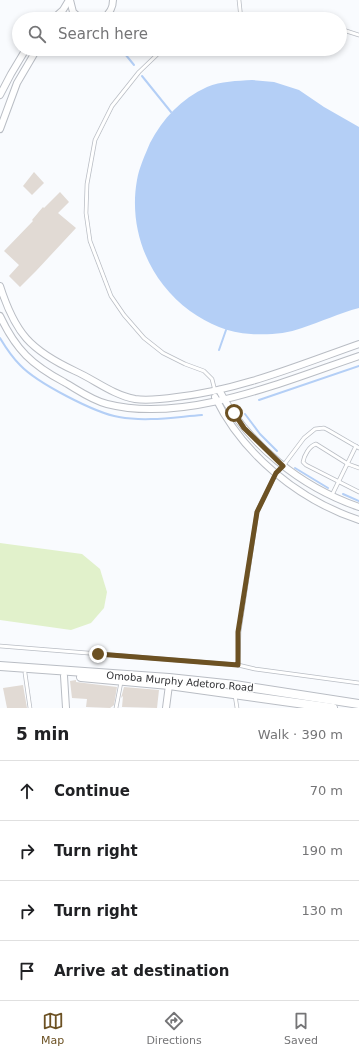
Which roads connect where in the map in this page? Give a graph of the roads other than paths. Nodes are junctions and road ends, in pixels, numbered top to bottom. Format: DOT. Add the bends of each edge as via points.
graph roads {
  1 [pos="70,0"];
  2 [pos="114,0"];
  3 [pos="239,0"];
  4 [pos="61,12"];
  5 [pos="73,12"];
  6 [pos="110,12"];
  7 [pos="240,12"];
  8 [pos="347,31"];
  9 [pos="359,35"];
  10 [pos="22,56"];
  11 [pos="33,56"];
  12 [pos="156,56"];
  13 [pos="0,95"];
  14 [pos="0,128"];
  15 [pos="0,286"];
  16 [pos="0,316"];
  17 [pos="359,344"];
  18 [pos="359,356"];
  19 [pos="216,391"];
  20 [pos="224,399"];
  21 [pos="217,400"];
  22 [pos="358,447"];
  23 [pos="348,464"];
  24 [pos="283,466"];
  25 [pos="359,468"];
  26 [pos="276,473"];
  27 [pos="338,482"];
  28 [pos="359,492"];
  29 [pos="332,496"];
  30 [pos="359,507"];
  31 [pos="359,520"];
  32 [pos="0,646"];
  33 [pos="238,665"];
  34 [pos="0,666"];
  35 [pos="0,671"];
  36 [pos="25,673"];
  37 [pos="64,676"];
  38 [pos="121,681"];
  39 [pos="359,683"];
  40 [pos="169,685"];
  41 [pos="235,693"];
  42 [pos="359,704"];
  43 [pos="323,707"];
  44 [pos="30,708"];
  45 [pos="66,708"];
  46 [pos="116,708"];
  47 [pos="166,708"];
  48 [pos="237,708"];
  49 [pos="333,708"];
  1 -- 4 [label="street"];
  1 -- 5 [label="street"];
  2 -- 6 [label="street"];
  3 -- 7 [label="lane"];
  8 -- 9 [label="lane"];
  10 -- 13 [label="street"];
  11 -- 14 [label="street" via="17,83"];
  12 -- 19 [label="lane" via="139,72 112,106 96,140 86,184 90,242 110,296 124,315 144,338 163,352 204,371 212,379"];
  15 -- 19 [label="street" via="15,324 31,344 47,357 103,387 136,399"];
  16 -- 21 [label="street" via="16,344 38,367 79,392 105,404 149,409"];
  17 -- 19 [label="street" via="260,379"];
  18 -- 20 [label="street" via="263,389"];
  19 -- 20 [label="street"];
  19 -- 21 [label="street"];
  20 -- 21 [label="street"];
  20 -- 24 [label="street" via="244,428"];
  21 -- 26 [label="street" via="237,434"];
  22 -- 23 [label="lane"];
  22 -- 24 [label="lane" via="324,428 315,428"];
  23 -- 25 [label="lane"];
  23 -- 27 [label="lane"];
  23 -- 27 [label="lane" via="316,444 312,445 304,458 303,462 306,465"];
  24 -- 26 [label="lane"];
  24 -- 29 [label="street"];
  26 -- 31 [label="street" via="313,500"];
  26 -- 33 [label="lane" via="257,512 238,632"];
  27 -- 28 [label="lane"];
  27 -- 29 [label="lane"];
  29 -- 30 [label="street"];
  32 -- 33 [label="lane"];
  33 -- 39 [label="lane"];
  34 -- 42 [label="street, Omoba Murphy Adetoro Road" via="235,685"];
  35 -- 36 [label="street, Omoba Murphy Adetoro Road"];
  36 -- 37 [label="street, Omoba Murphy Adetoro Road"];
  36 -- 44 [label="lane"];
  37 -- 38 [label="street, Omoba Murphy Adetoro Road"];
  37 -- 45 [label="street"];
  38 -- 40 [label="street, Omoba Murphy Adetoro Road"];
  38 -- 46 [label="lane"];
  40 -- 41 [label="street, Omoba Murphy Adetoro Road"];
  40 -- 47 [label="street"];
  41 -- 43 [label="street, Omoba Murphy Adetoro Road"];
  41 -- 48 [label="lane"];
  43 -- 49 [label="street, Omoba Murphy Adetoro Road"];
}
